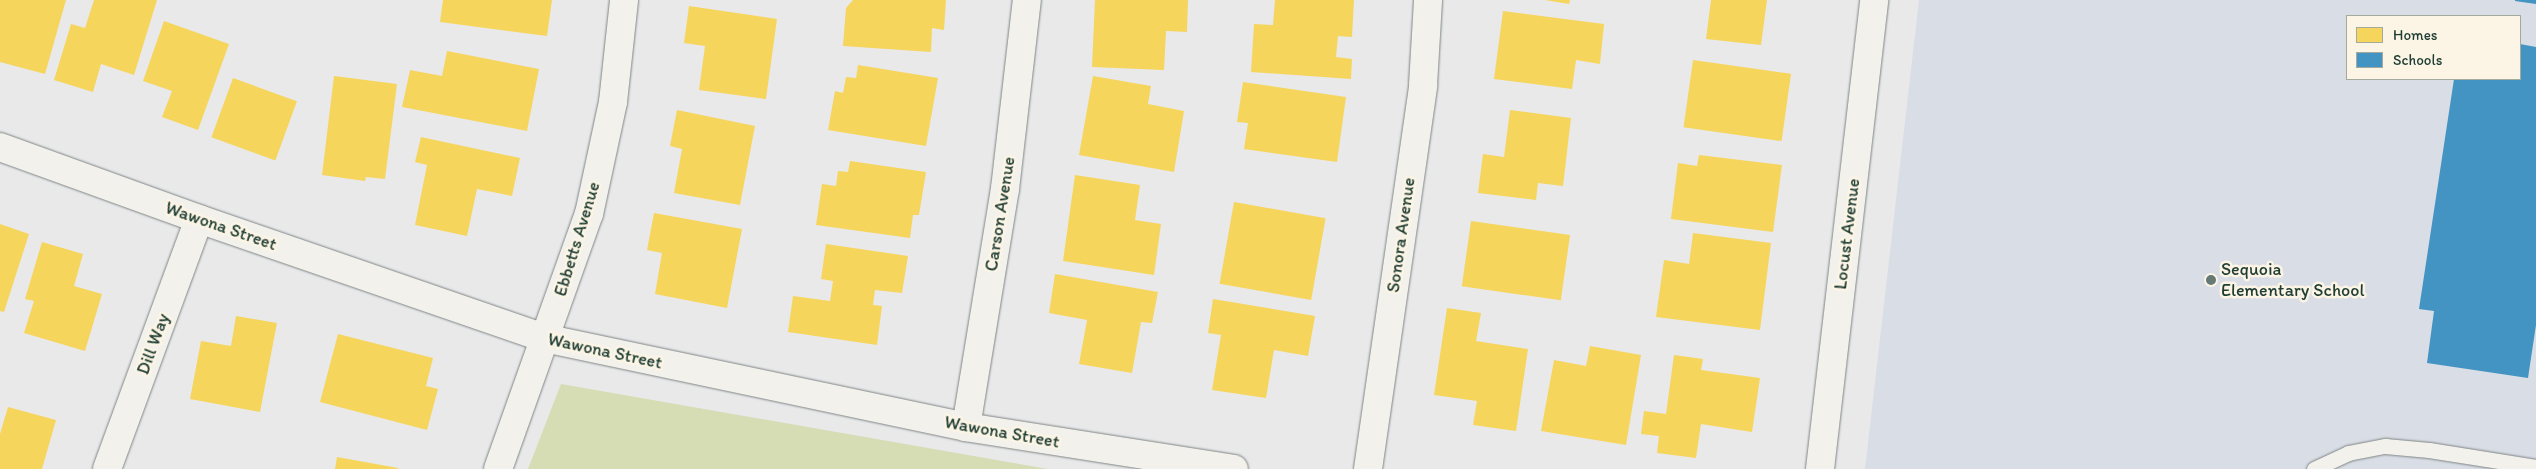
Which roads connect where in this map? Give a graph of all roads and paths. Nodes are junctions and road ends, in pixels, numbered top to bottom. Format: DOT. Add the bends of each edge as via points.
graph roads {
  1 [pos="624,0"];
  2 [pos="1027,0"];
  3 [pos="1428,0"];
  4 [pos="1874,0"];
  5 [pos="0,147"];
  6 [pos="199,219"];
  7 [pos="544,338"];
  8 [pos="966,427"];
  9 [pos="2536,467"];
  10 [pos="107,469"];
  11 [pos="498,469"];
  12 [pos="1234,469"];
  13 [pos="1368,469"];
  14 [pos="1820,469"];
  15 [pos="2314,469"];
  1 -- 7 [label="street, Ebbetts Avenue" via="613,102 589,214"];
  2 -- 8 [label="street, Carson Avenue" via="1005,189"];
  3 -- 13 [label="street, Sonora Avenue" via="1422,85"];
  4 -- 14 [label="street, Locust Avenue"];
  5 -- 6 [label="street, Wawona Street"];
  6 -- 7 [label="street, Wawona Street"];
  6 -- 10 [label="street, Dill Way"];
  7 -- 8 [label="street, Wawona Street"];
  7 -- 11 [label="street, Ebbetts Avenue"];
  8 -- 12 [label="street, Wawona Street"];
  9 -- 15 [label="lane" via="2385,446 2348,453"];
}
